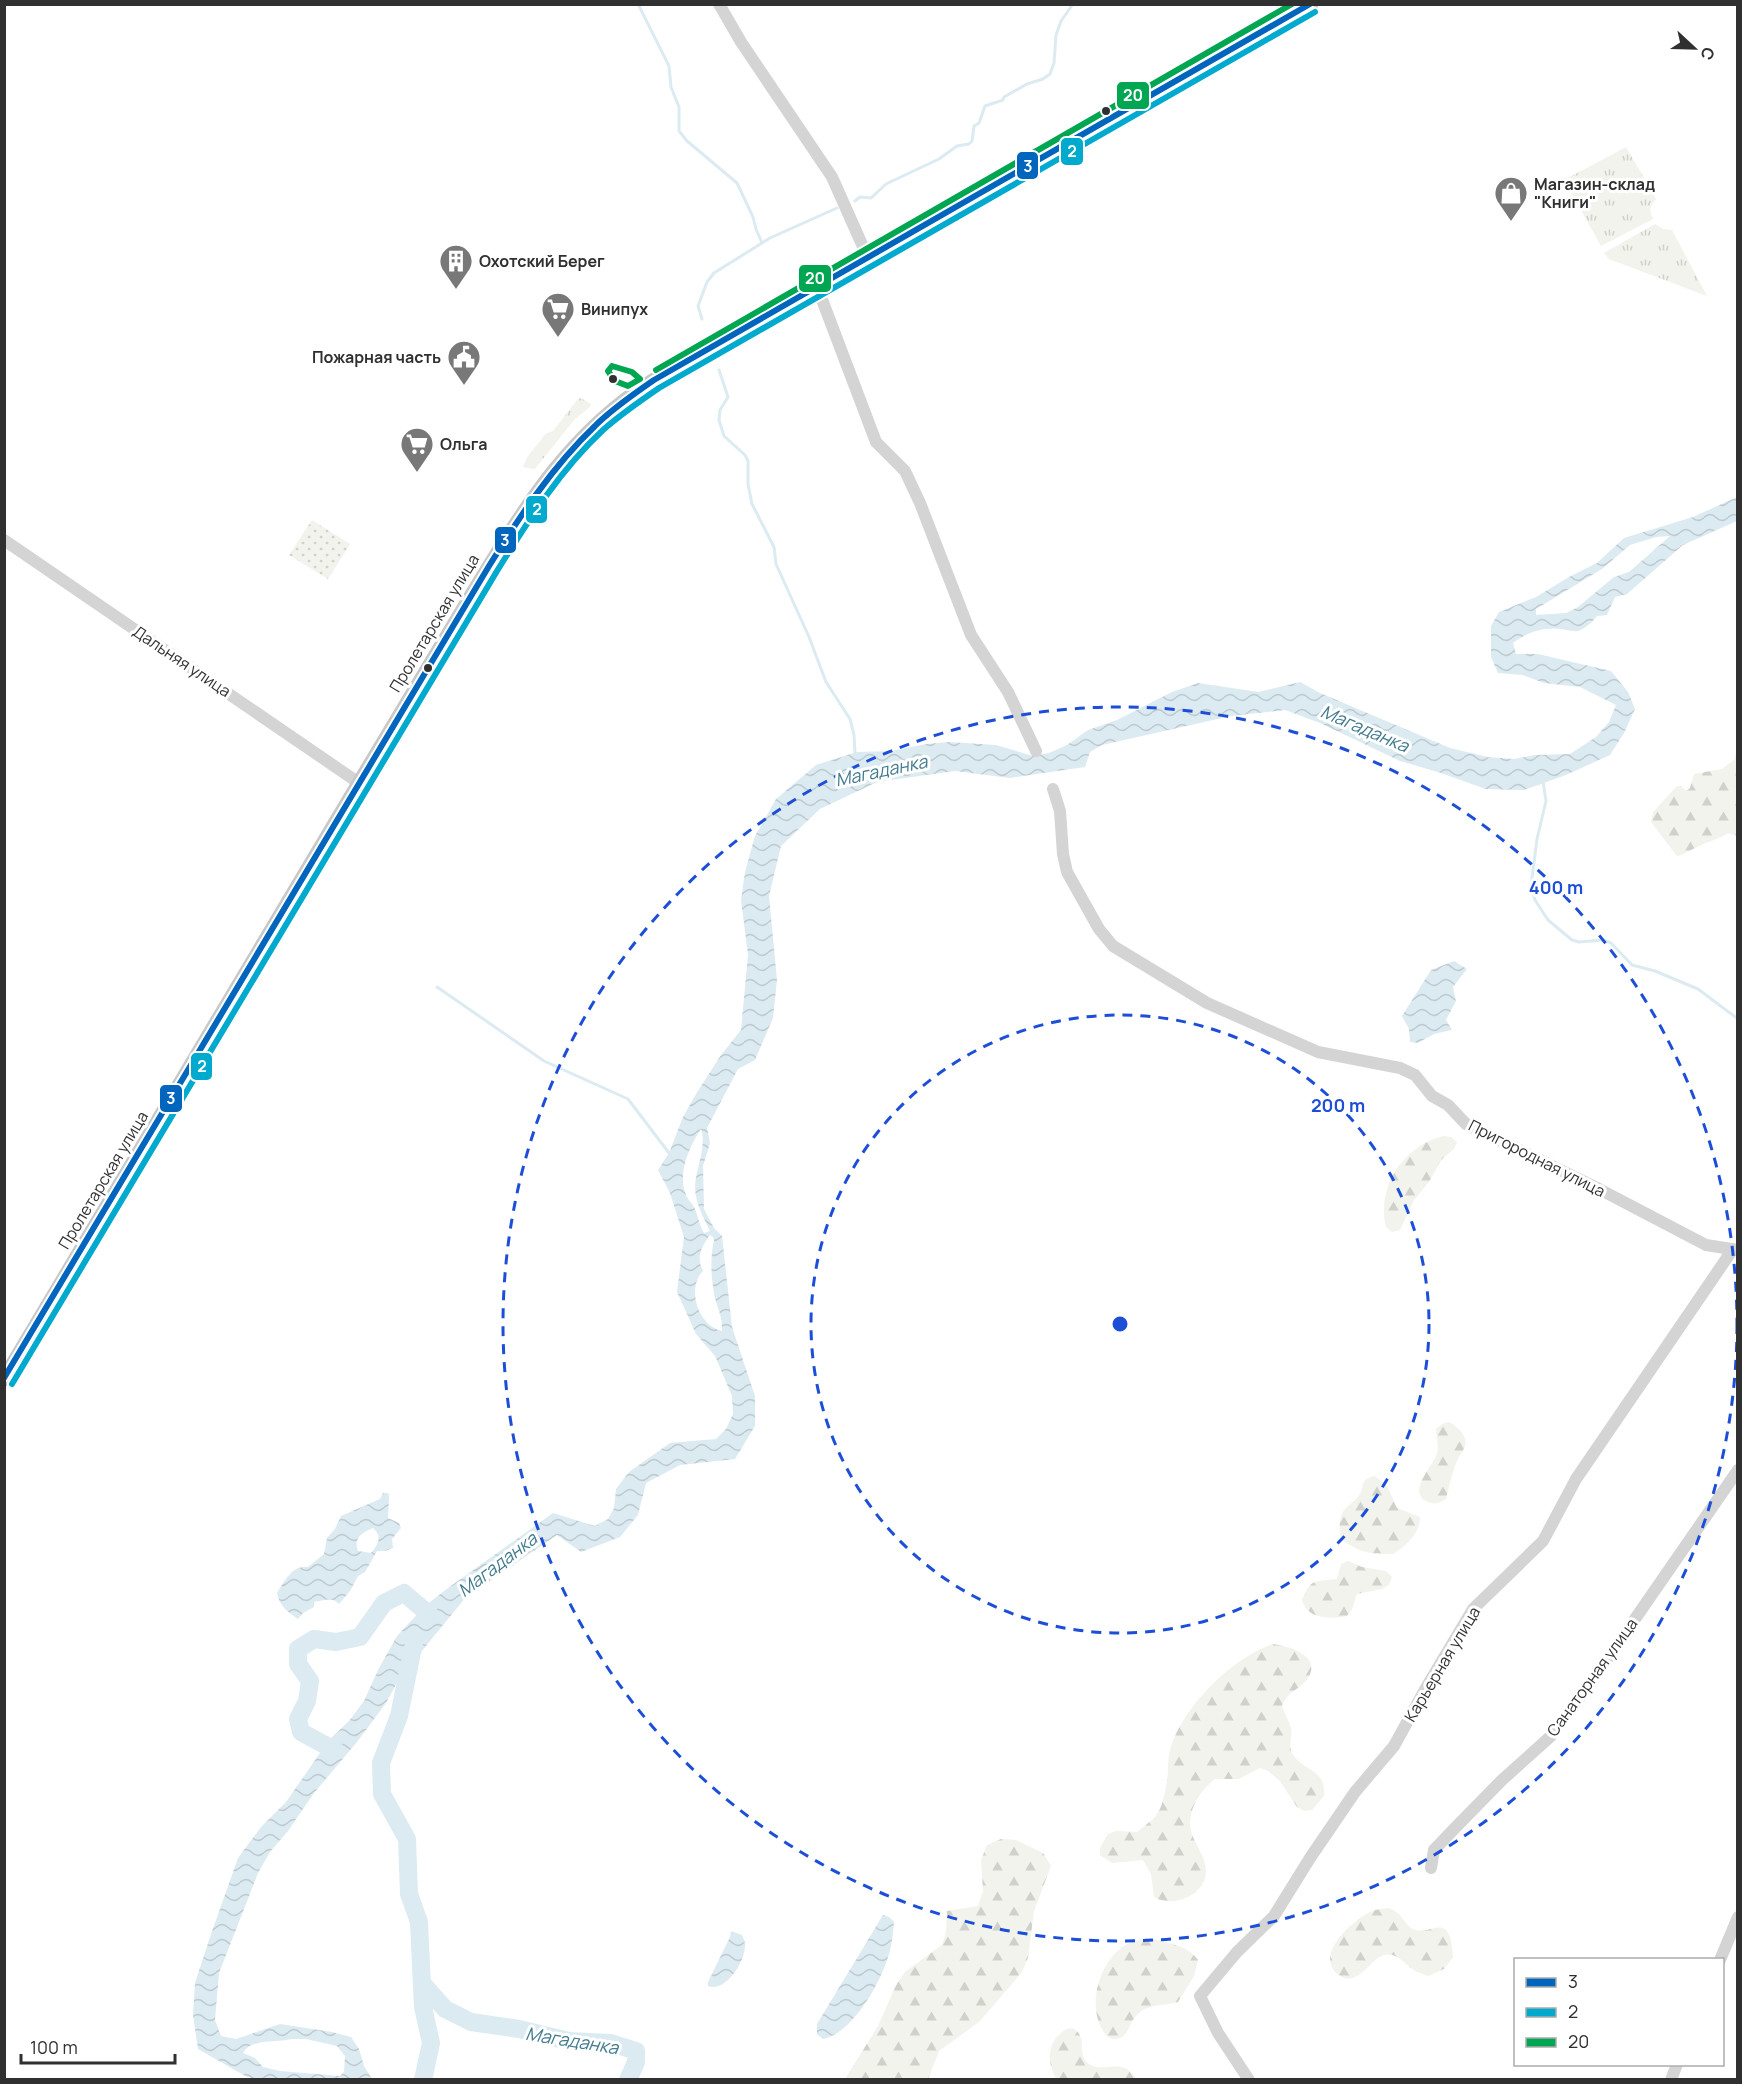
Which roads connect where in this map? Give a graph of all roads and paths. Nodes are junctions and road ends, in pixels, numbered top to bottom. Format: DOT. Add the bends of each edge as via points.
graph roads {
  1 [pos="719,4"];
  2 [pos="1311,4"];
  3 [pos="868,258"];
  4 [pos="818,289"];
  5 [pos="4,540"];
  6 [pos="1036,752"];
  7 [pos="359,783"];
  8 [pos="1053,789"];
  9 [pos="1735,1250"];
  10 [pos="4,1379"];
  11 [pos="1737,1470"];
  12 [pos="1431,1868"];
  13 [pos="1737,1917"];
  14 [pos="1720,1958"];
  15 [pos="1249,2079"];
  1 -- 3 [label="street" via="832,177"];
  2 -- 3 [label="main road, Пролетарская улица"];
  3 -- 4 [label="main road, Пролетарская улица"];
  4 -- 6 [label="street" via="876,442 904,471 920,502 971,635 1008,692"];
  4 -- 7 [label="main road, Пролетарская улица" via="629,396 573,446 513,528"];
  5 -- 7 [label="street, Дальняя улица"];
  7 -- 10 [label="main road, Пролетарская улица"];
  8 -- 9 [label="street, Пригородная улица" via="1060,811 1067,872 1113,946 1207,1003 1318,1052 1400,1068 1415,1075 1432,1096 1448,1105 1466,1124 1706,1245"];
  9 -- 15 [label="street, Карьерная улица" via="1576,1479 1543,1541 1473,1609 1395,1746 1355,1792 1274,1916 1200,1996 1218,2033"];
  11 -- 12 [label="street, Санаторная улица" via="1551,1736 1434,1850"];
  13 -- 14 [label="street"];
}
